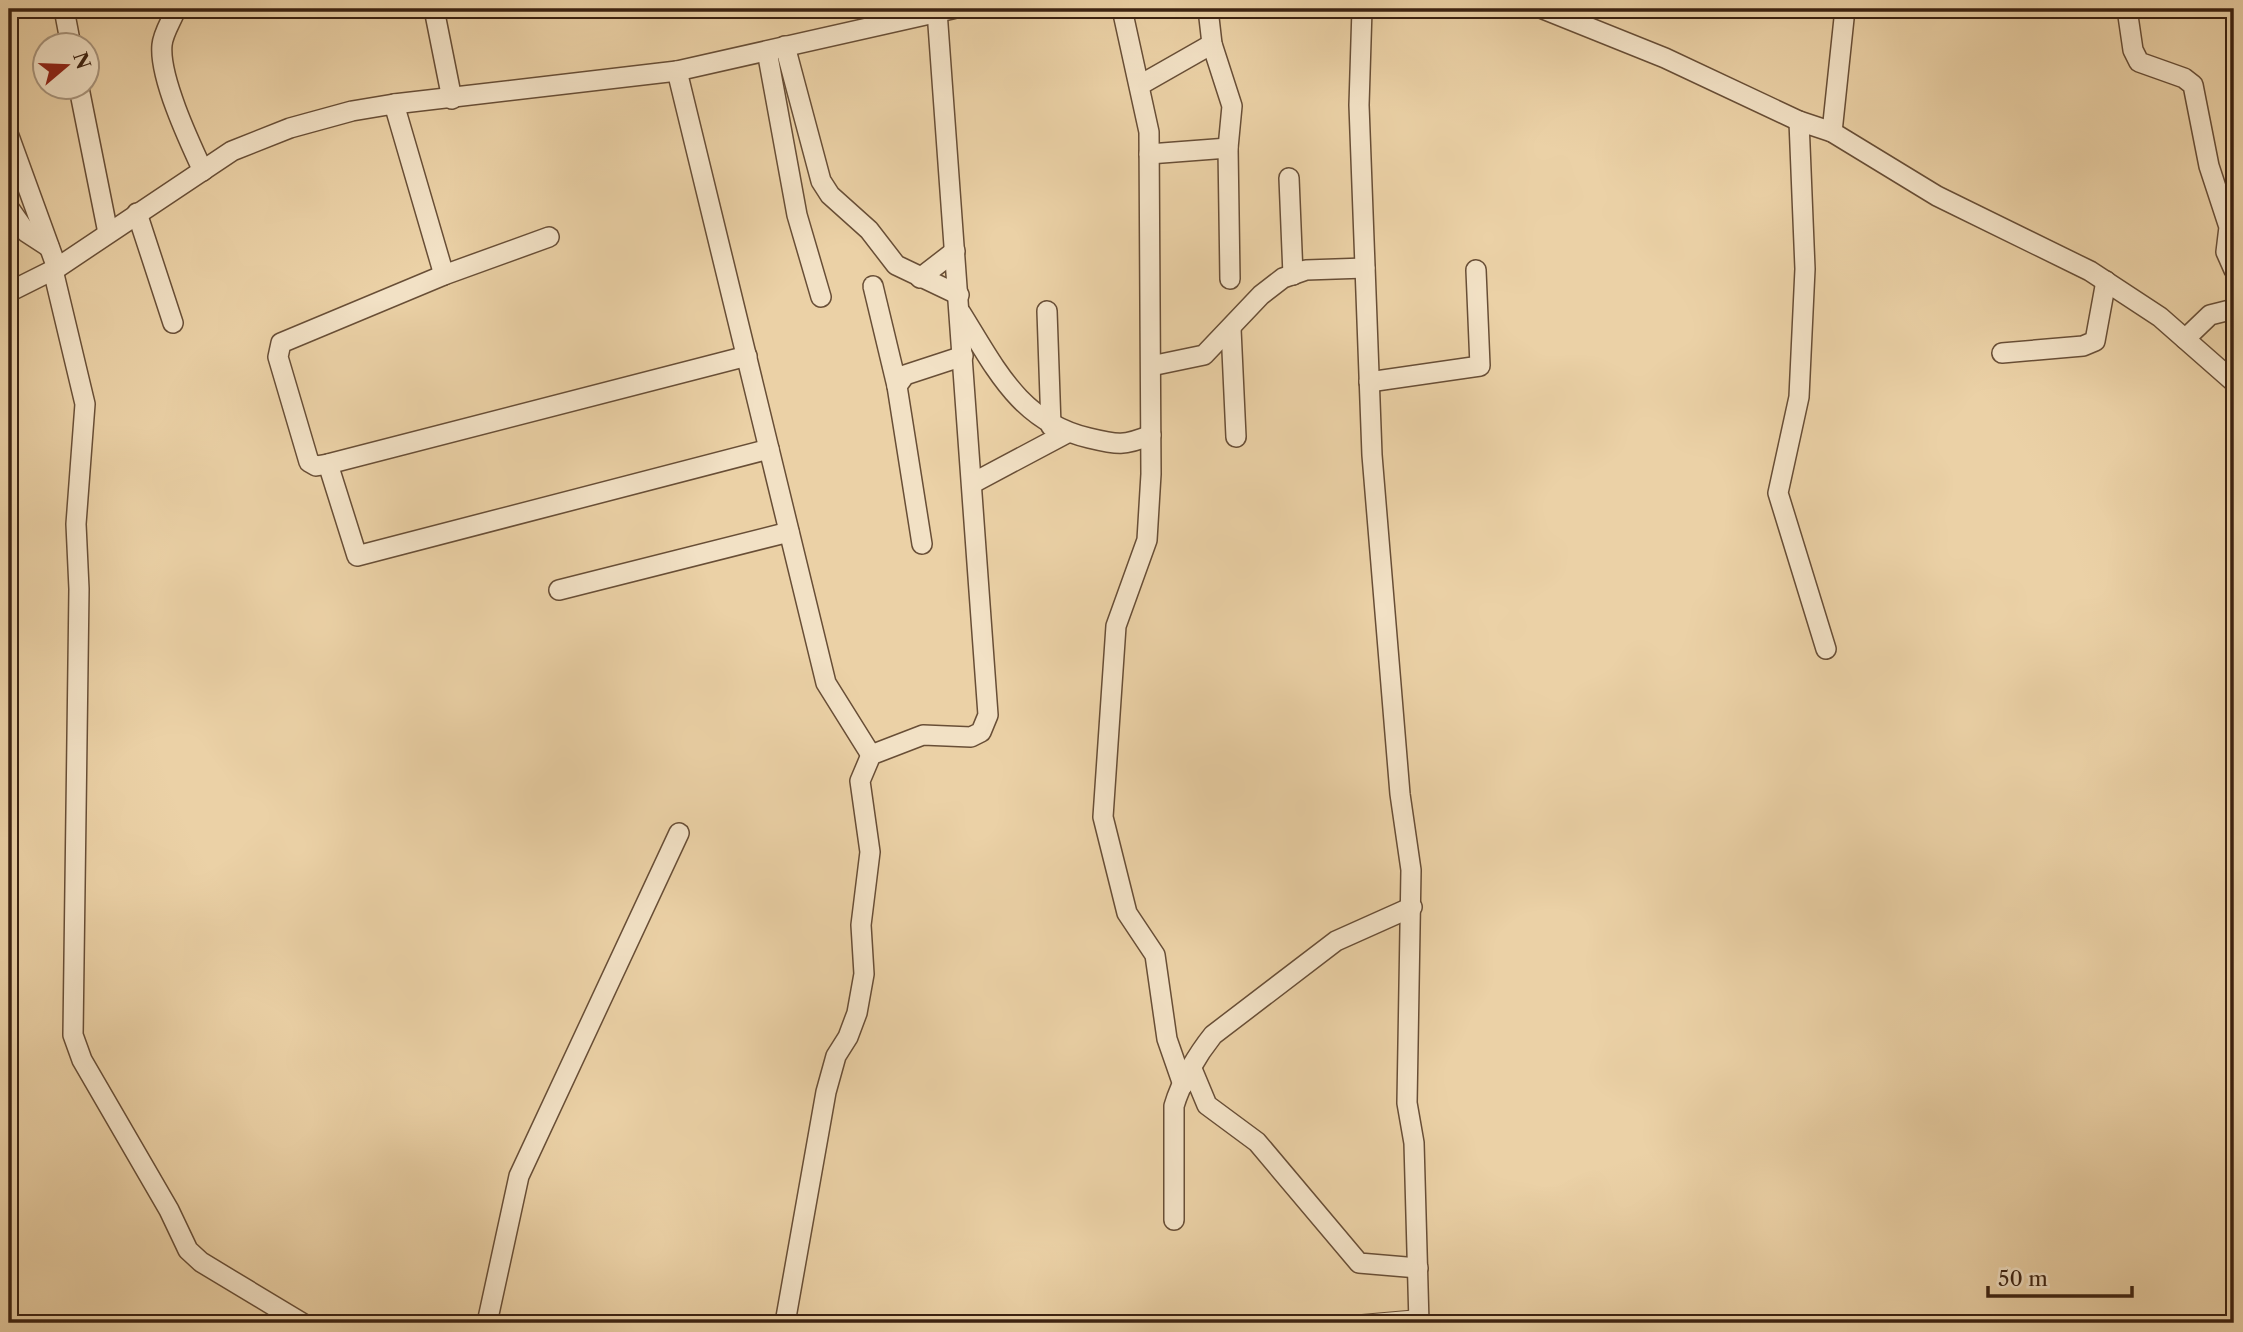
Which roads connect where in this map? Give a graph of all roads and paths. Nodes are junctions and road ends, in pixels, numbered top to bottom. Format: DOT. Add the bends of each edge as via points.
graph roads {
  1 [pos="64,9"];
  2 [pos="176,9"];
  3 [pos="434,9"];
  4 [pos="1122,9"];
  5 [pos="1208,9"];
  6 [pos="1362,9"];
  7 [pos="1544,9"];
  8 [pos="1845,9"];
  9 [pos="2127,9"];
  10 [pos="944,10"];
  11 [pos="68,32"];
  12 [pos="1212,44"];
  13 [pos="776,48"];
  14 [pos="677,71"];
  15 [pos="1140,85"];
  16 [pos="452,99"];
  17 [pos="82,102"];
  18 [pos="394,104"];
  19 [pos="1799,121"];
  20 [pos="1832,132"];
  21 [pos="9,136"];
  22 [pos="1228,148"];
  23 [pos="1149,154"];
  24 [pos="203,171"];
  25 [pos="1289,178"];
  26 [pos="9,208"];
  27 [pos="136,212"];
  28 [pos="108,233"];
  29 [pos="549,237"];
  30 [pos="49,247"];
  31 [pos="955,251"];
  32 [pos="1365,268"];
  33 [pos="55,269"];
  34 [pos="1476,270"];
  35 [pos="2234,270"];
  36 [pos="444,275"];
  37 [pos="1293,275"];
  38 [pos="920,278"];
  39 [pos="1230,279"];
  40 [pos="2106,281"];
  41 [pos="873,286"];
  42 [pos="9,292"];
  43 [pos="821,297"];
  44 [pos="959,303"];
  45 [pos="2234,309"];
  46 [pos="1047,311"];
  47 [pos="173,323"];
  48 [pos="1231,329"];
  49 [pos="2185,339"];
  50 [pos="2002,353"];
  51 [pos="747,356"];
  52 [pos="963,356"];
  53 [pos="1151,366"];
  54 [pos="1369,382"];
  55 [pos="2234,382"];
  56 [pos="897,386"];
  57 [pos="1059,429"];
  58 [pos="1151,435"];
  59 [pos="1236,437"];
  60 [pos="1124,446"];
  61 [pos="769,449"];
  62 [pos="328,464"];
  63 [pos="1152,474"];
  64 [pos="973,483"];
  65 [pos="789,532"];
  66 [pos="922,544"];
  67 [pos="559,590"];
  68 [pos="1826,649"];
  69 [pos="871,755"];
  70 [pos="679,833"];
  71 [pos="1412,907"];
  72 [pos="1187,1077"];
  73 [pos="1174,1220"];
  74 [pos="1418,1268"];
  75 [pos="1419,1319"];
  76 [pos="302,1323"];
  77 [pos="487,1323"];
  78 [pos="785,1323"];
  79 [pos="1354,1323"];
  1 -- 11 [label="street"];
  2 -- 24 [label="street" via="163,41 163,56 178,116"];
  3 -- 16 [label="street"];
  4 -- 15 [label="street"];
  5 -- 12 [label="street"];
  6 -- 32 [label="street" via="1359,105"];
  7 -- 19 [label="street" via="1665,58"];
  8 -- 20 [label="street"];
  9 -- 35 [label="street" via="2139,62 2193,85 2209,166 2229,227 2226,252"];
  10 -- 13 [label="street"];
  10 -- 31 [label="street"];
  12 -- 15 [label="street"];
  12 -- 22 [label="street" via="1232,106"];
  13 -- 14 [label="street"];
  13 -- 38 [label="street" via="821,181 896,265"];
  13 -- 43 [label="street" via="797,215"];
  14 -- 16 [label="street"];
  14 -- 51 [label="street"];
  15 -- 23 [label="street"];
  16 -- 18 [label="street"];
  17 -- 28 [label="street"];
  18 -- 24 [label="street" via="290,128 232,151"];
  18 -- 36 [label="street"];
  19 -- 20 [label="street"];
  19 -- 68 [label="street" via="1805,269 1799,397 1778,493"];
  20 -- 40 [label="street" via="1937,196"];
  21 -- 30 [label="street"];
  22 -- 23 [label="street"];
  22 -- 39 [label="street"];
  23 -- 53 [label="street"];
  24 -- 27 [label="street"];
  25 -- 37 [label="street"];
  26 -- 30 [label="street" via="26,232"];
  27 -- 28 [label="street"];
  27 -- 47 [label="street"];
  28 -- 33 [label="street"];
  29 -- 36 [label="street"];
  30 -- 33 [label="street"];
  31 -- 38 [label="street"];
  31 -- 44 [label="street"];
  32 -- 37 [label="street" via="1306,270"];
  32 -- 54 [label="street"];
  33 -- 42 [label="street"];
  33 -- 76 [label="street" via="85,404 76,524 73,1034 82,1060 188,1250"];
  34 -- 54 [label="street" via="1480,366"];
  36 -- 62 [label="street" via="278,347 309,462"];
  37 -- 48 [label="street" via="1261,295"];
  38 -- 44 [label="street" via="939,282"];
  40 -- 49 [label="street"];
  40 -- 50 [label="street" via="2095,341"];
  41 -- 56 [label="street"];
  44 -- 52 [label="street"];
  44 -- 57 [label="street" via="1002,379 1023,404"];
  45 -- 49 [label="street" via="2210,316"];
  46 -- 57 [label="street"];
  48 -- 53 [label="street" via="1204,355"];
  48 -- 59 [label="street"];
  49 -- 55 [label="street"];
  51 -- 61 [label="street"];
  51 -- 62 [label="street"];
  52 -- 56 [label="street" via="905,375"];
  52 -- 64 [label="street"];
  53 -- 58 [label="street"];
  54 -- 71 [label="street"];
  56 -- 66 [label="street"];
  57 -- 60 [label="street"];
  57 -- 64 [label="street"];
  58 -- 60 [label="street"];
  58 -- 63 [label="street"];
  60 -- 63 [label="street"];
  61 -- 62 [label="street" via="357,556"];
  61 -- 65 [label="street"];
  63 -- 72 [label="street" via="1147,540 1116,626 1103,817 1127,913 1155,955 1167,1039"];
  64 -- 69 [label="street" via="986,725 971,737 923,735"];
  65 -- 67 [label="street"];
  65 -- 69 [label="street" via="827,683"];
  69 -- 78 [label="street" via="860,781 870,852 861,925 864,974 857,1013 836,1056 826,1092"];
  70 -- 77 [label="street" via="519,1176"];
  71 -- 72 [label="street" via="1336,941 1213,1035"];
  71 -- 74 [label="street" via="1407,1090 1414,1143"];
  72 -- 73 [label="street" via="1174,1106"];
  72 -- 74 [label="street" via="1207,1105 1257,1142 1356,1261"];
  74 -- 75 [label="street"];
  75 -- 79 [label="lane"];
}
